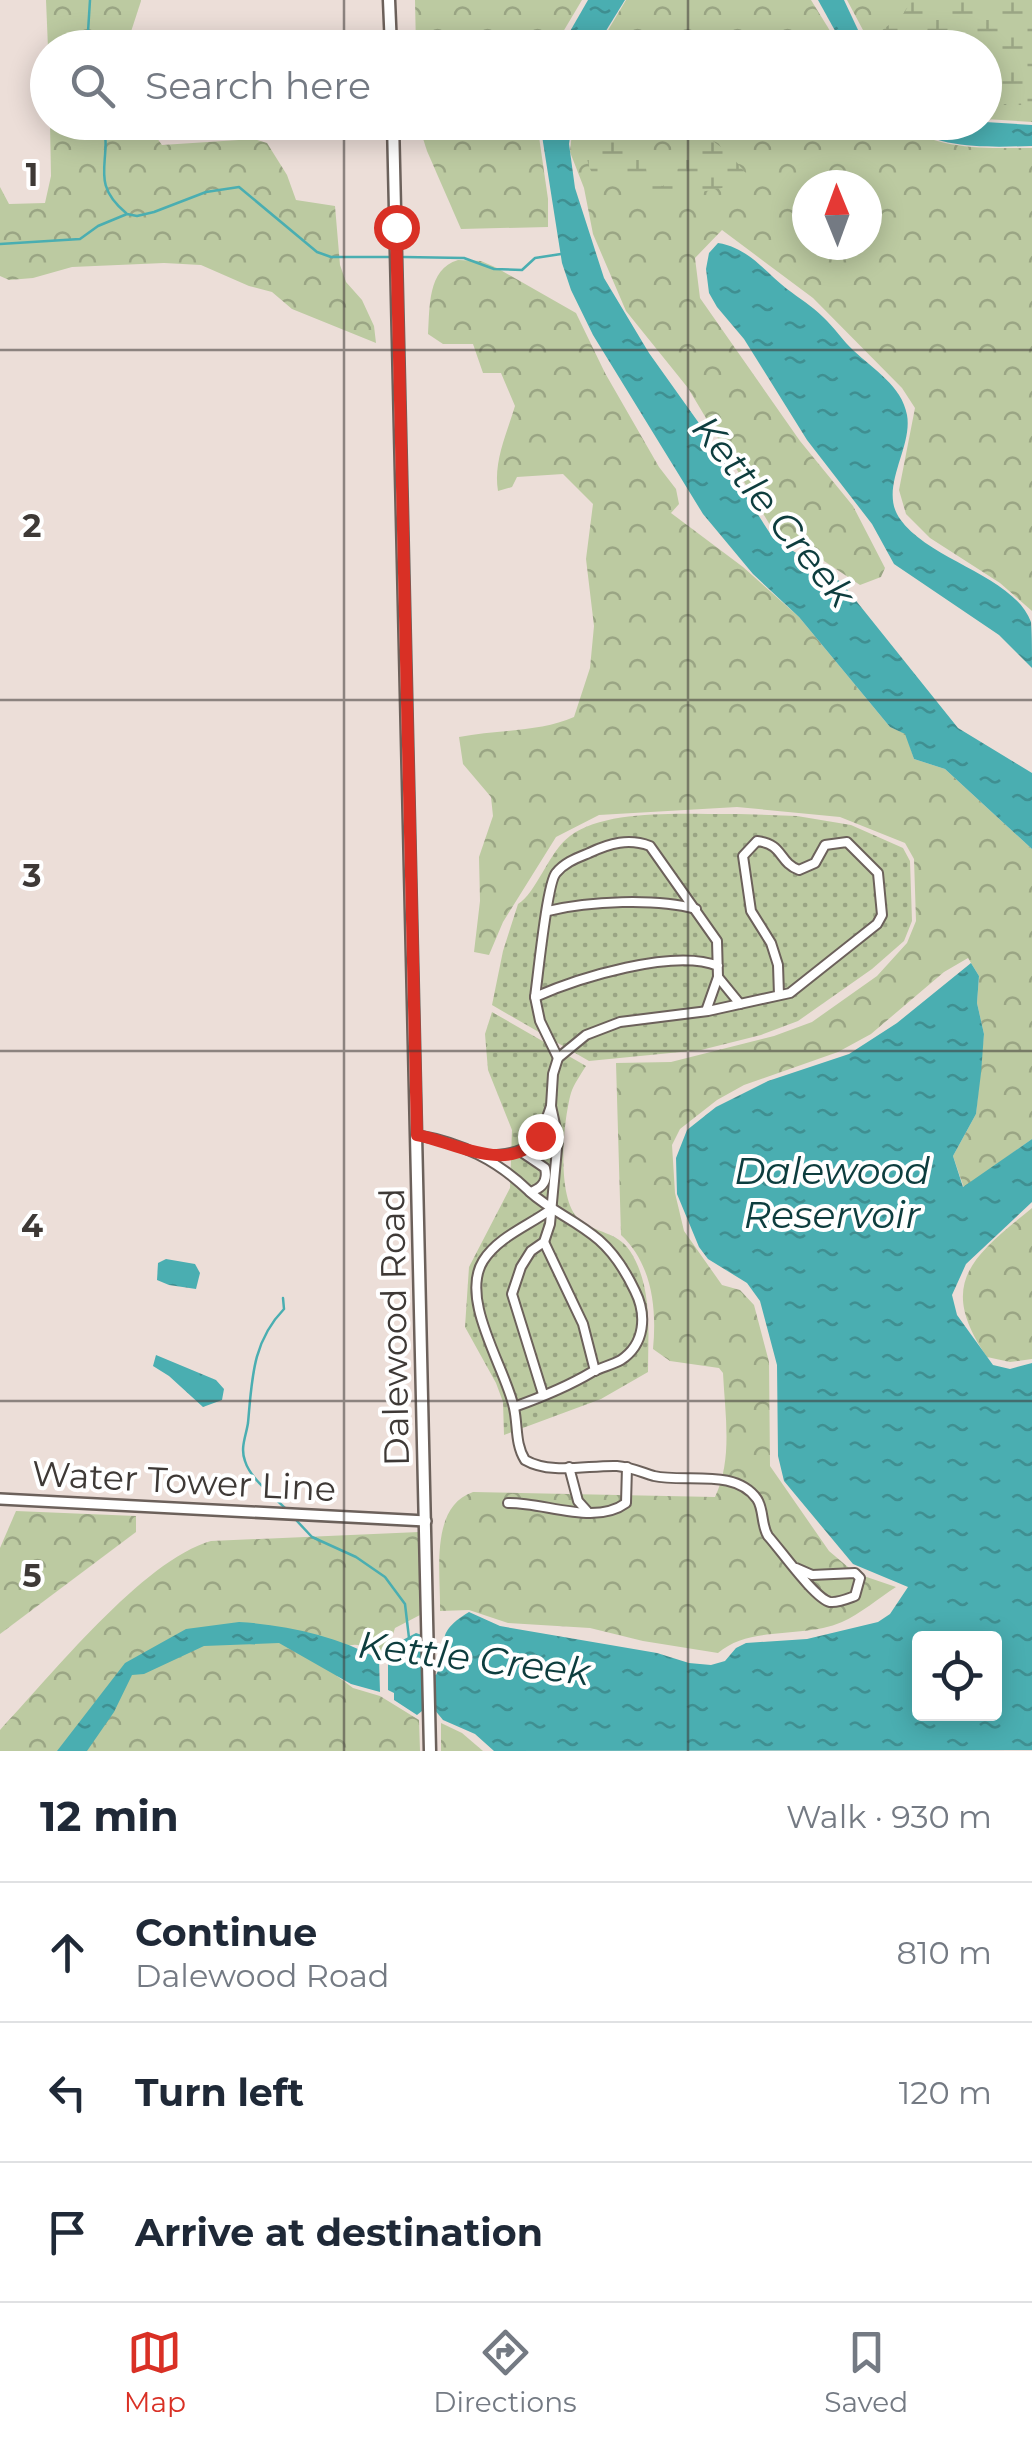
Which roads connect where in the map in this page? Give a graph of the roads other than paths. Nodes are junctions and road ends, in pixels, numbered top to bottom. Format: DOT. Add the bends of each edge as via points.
graph roads {
  1 [pos="389,0"];
  2 [pos="390,30"];
  3 [pos="393,140"];
  4 [pos="696,910"];
  5 [pos="548,911"];
  6 [pos="718,966"];
  7 [pos="718,977"];
  8 [pos="779,996"];
  9 [pos="535,997"];
  10 [pos="740,1004"];
  11 [pos="706,1010"];
  12 [pos="558,1058"];
  13 [pos="552,1106"];
  14 [pos="417,1135"];
  15 [pos="534,1145"];
  16 [pos="557,1150"];
  17 [pos="520,1151"];
  18 [pos="484,1156"];
  19 [pos="530,1192"];
  20 [pos="550,1210"];
  21 [pos="544,1242"];
  22 [pos="595,1371"];
  23 [pos="543,1394"];
  24 [pos="514,1407"];
  25 [pos="570,1467"];
  26 [pos="627,1467"];
  27 [pos="0,1499"];
  28 [pos="508,1503"];
  29 [pos="587,1511"];
  30 [pos="426,1521"];
  31 [pos="796,1568"];
  32 [pos="430,1751"];
  1 -- 2 [label="main road"];
  3 -- 14 [label="main road, Dalewood Road"];
  4 -- 5 [label="street" via="657,904"];
  4 -- 5 [label="street" via="650,846 617,842 554,875"];
  4 -- 6 [label="street" via="717,941"];
  5 -- 9 [label="street"];
  6 -- 7 [label="street"];
  6 -- 9 [label="street" via="691,960 655,964 598,974"];
  7 -- 10 [label="street"];
  7 -- 11 [label="street"];
  8 -- 8 [label="street" via="882,915 878,873 846,842 825,845 810,867 799,870 774,844 757,841 743,856 751,910 778,965"];
  8 -- 10 [label="street"];
  9 -- 12 [label="street"];
  10 -- 11 [label="street"];
  11 -- 12 [label="street" via="620,1022 586,1035"];
  12 -- 13 [label="street"];
  13 -- 15 [label="street"];
  13 -- 16 [label="street"];
  14 -- 18 [label="street"];
  14 -- 30 [label="main road, Dalewood Road"];
  15 -- 16 [label="street"];
  15 -- 17 [label="street"];
  16 -- 20 [label="street"];
  17 -- 18 [label="street"];
  17 -- 19 [label="street" via="539,1161 547,1176"];
  18 -- 19 [label="street"];
  19 -- 20 [label="street"];
  20 -- 21 [label="street"];
  20 -- 22 [label="street" via="601,1242 640,1301 636,1345 625,1358"];
  20 -- 24 [label="street" via="504,1239 478,1273 479,1308"];
  21 -- 22 [label="street" via="583,1324"];
  21 -- 23 [label="street" via="521,1267 512,1294"];
  22 -- 23 [label="street"];
  23 -- 24 [label="street"];
  24 -- 25 [label="street" via="525,1460"];
  25 -- 26 [label="street"];
  25 -- 29 [label="street"];
  26 -- 29 [label="street" via="626,1502 616,1510"];
  26 -- 31 [label="street" via="654,1476 719,1480 747,1492 760,1503 768,1536"];
  27 -- 30 [label="street, Water Tower Line"];
  28 -- 29 [label="street"];
  30 -- 32 [label="main road, Dalewood Road"];
  31 -- 31 [label="street" via="824,1600 847,1600 858,1590 855,1573 812,1575"];
}
